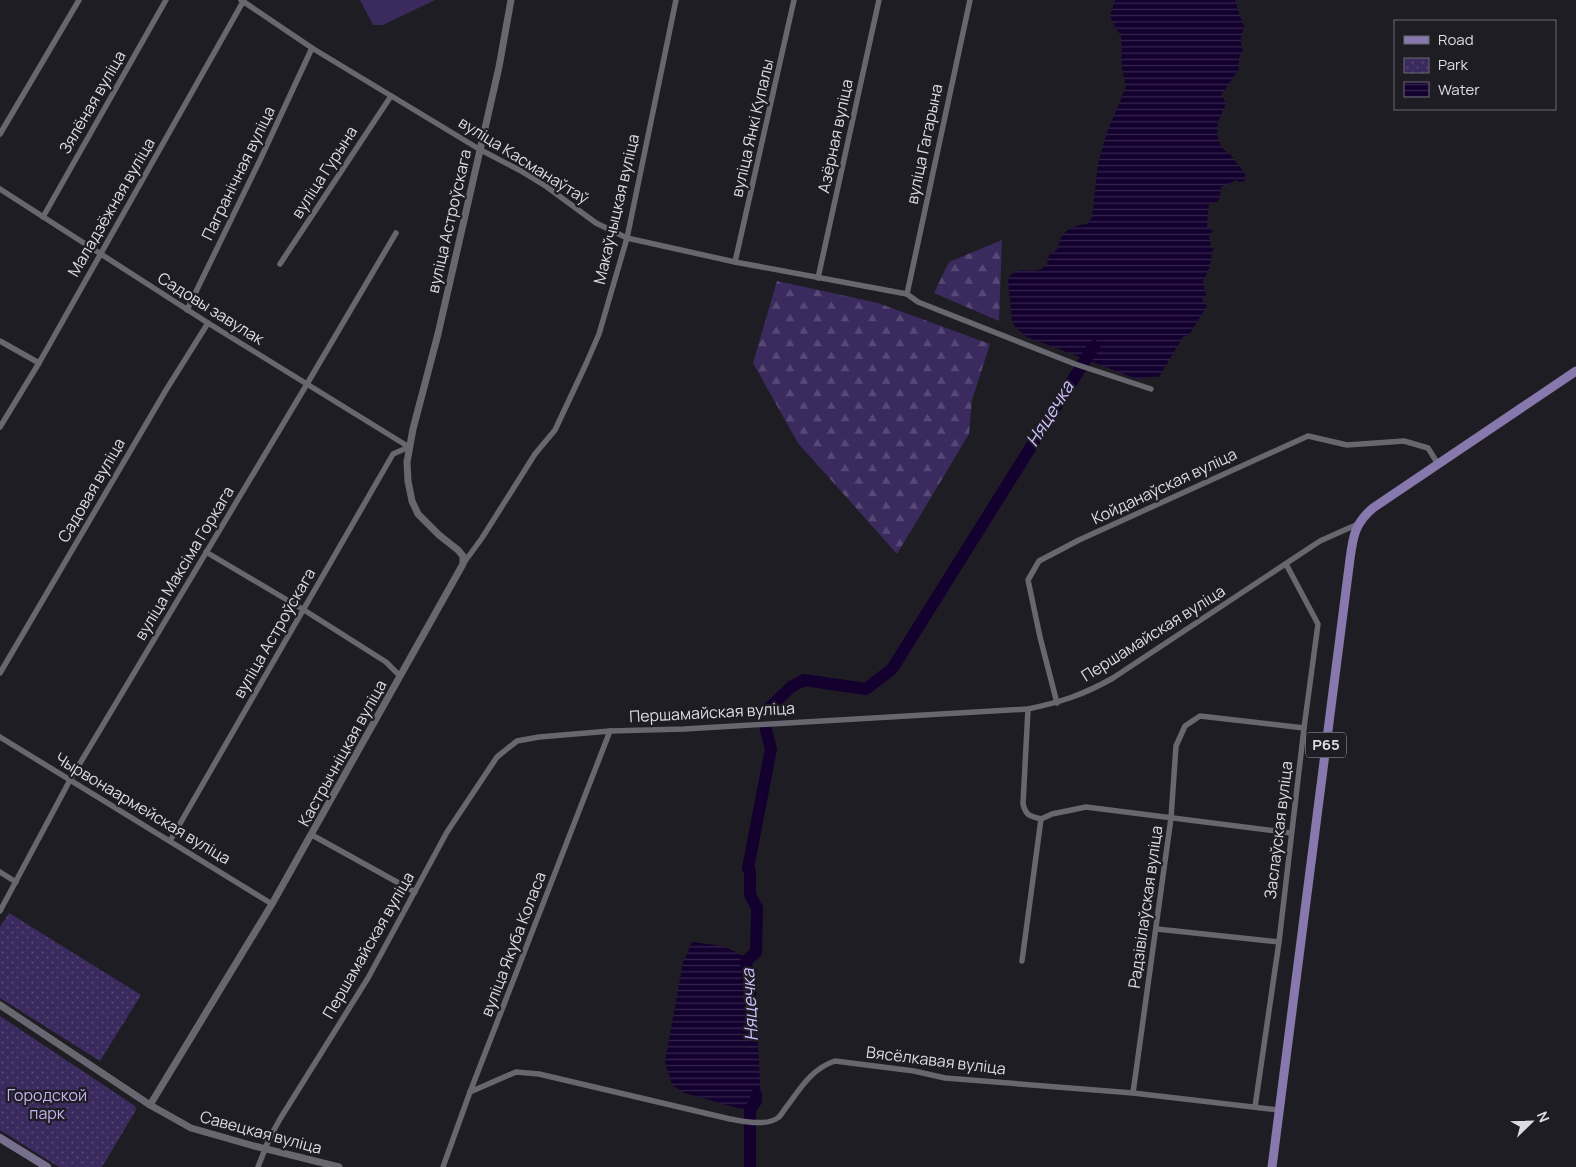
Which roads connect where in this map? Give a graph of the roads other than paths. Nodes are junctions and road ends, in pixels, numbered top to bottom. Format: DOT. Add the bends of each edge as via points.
graph roads {
  1 [pos="79,0"];
  2 [pos="166,0"];
  3 [pos="243,0"];
  4 [pos="511,0"];
  5 [pos="676,0"];
  6 [pos="794,0"];
  7 [pos="878,0"];
  8 [pos="970,0"];
  9 [pos="312,48"];
  10 [pos="391,96"];
  11 [pos="0,134"];
  12 [pos="479,149"];
  13 [pos="0,189"];
  14 [pos="43,217"];
  15 [pos="396,232"];
  16 [pos="627,238"];
  17 [pos="101,253"];
  18 [pos="735,262"];
  19 [pos="280,264"];
  20 [pos="818,278"];
  21 [pos="907,294"];
  22 [pos="187,310"];
  23 [pos="208,324"];
  24 [pos="0,342"];
  25 [pos="38,364"];
  26 [pos="1576,371"];
  27 [pos="307,384"];
  28 [pos="1151,389"];
  29 [pos="561,418"];
  30 [pos="0,427"];
  31 [pos="409,447"];
  32 [pos="1438,464"];
  33 [pos="1358,524"];
  34 [pos="206,552"];
  35 [pos="463,564"];
  36 [pos="1286,564"];
  37 [pos="304,610"];
  38 [pos="0,673"];
  39 [pos="400,676"];
  40 [pos="1057,703"];
  41 [pos="1028,709"];
  42 [pos="1304,728"];
  43 [pos="610,731"];
  44 [pos="0,737"];
  45 [pos="70,780"];
  46 [pos="1171,818"];
  47 [pos="1041,819"];
  48 [pos="1292,834"];
  49 [pos="312,835"];
  50 [pos="170,840"];
  51 [pos="0,872"];
  52 [pos="16,882"];
  53 [pos="415,892"];
  54 [pos="272,904"];
  55 [pos="0,910"];
  56 [pos="1157,929"];
  57 [pos="1279,942"];
  58 [pos="1022,961"];
  59 [pos="0,1005"];
  60 [pos="470,1092"];
  61 [pos="1133,1094"];
  62 [pos="150,1105"];
  63 [pos="1255,1107"];
  64 [pos="1279,1110"];
  65 [pos="0,1138"];
  66 [pos="266,1149"];
  67 [pos="47,1167"];
  68 [pos="258,1167"];
  69 [pos="339,1167"];
  70 [pos="443,1167"];
  71 [pos="1272,1167"];
  1 -- 11 [label="street"];
  2 -- 14 [label="street, Зялёная вуліца"];
  3 -- 9 [label="street, вуліца Касманаўтаў"];
  3 -- 17 [label="street, Маладзёжная вуліца"];
  4 -- 12 [label="street, вуліца Астроўскага"];
  5 -- 16 [label="street, Макаўчыцкая вуліца"];
  6 -- 18 [label="street, вуліца Янкі Купалы"];
  7 -- 20 [label="street, Азёрная вуліца"];
  8 -- 21 [label="street, вуліца Гагарына"];
  9 -- 10 [label="street, вуліца Касманаўтаў"];
  9 -- 22 [label="street, Пагранічная вуліца"];
  10 -- 12 [label="street, вуліца Касманаўтаў"];
  10 -- 19 [label="street, вуліца Гурына"];
  12 -- 16 [label="street, вуліца Касманаўтаў" via="521,171 596,223"];
  12 -- 31 [label="street, вуліца Астроўскага"];
  13 -- 14 [label="street, Садовы завулак"];
  14 -- 17 [label="street, Садовы завулак"];
  15 -- 27 [label="street, вуліца Максіма Горкага"];
  16 -- 18 [label="street, вуліца Касманаўтаў"];
  16 -- 29 [label="street, Макаўчыцкая вуліца" via="598,334"];
  17 -- 22 [label="street, Садовы завулак"];
  17 -- 25 [label="street, Маладзёжная вуліца"];
  18 -- 20 [label="street, вуліца Касманаўтаў"];
  20 -- 21 [label="street, вуліца Касманаўтаў"];
  21 -- 28 [label="street, вуліца Касманаўтаў" via="918,302 1075,364"];
  22 -- 23 [label="street, Садовы завулак"];
  23 -- 27 [label="street, Садовы завулак"];
  23 -- 38 [label="street, Садовая вуліца"];
  24 -- 25 [label="street"];
  25 -- 30 [label="street, Маладзёжная вуліца"];
  26 -- 32 [label="main road, Р65"];
  27 -- 31 [label="street, Садовы завулак"];
  27 -- 34 [label="street, вуліца Максіма Горкага"];
  29 -- 35 [label="street, Кастрычніцкая вуліца"];
  31 -- 35 [label="street, вуліца Астроўскага" via="408,481 418,514 458,550 463,556"];
  31 -- 37 [label="street, вуліца Астроўскага" via="393,454"];
  32 -- 33 [label="main road, Р65" via="1373,508"];
  32 -- 40 [label="street, Койданаўская вуліца" via="1428,448 1404,441 1347,445 1308,436 1039,561 1028,580"];
  33 -- 36 [label="street, Першамайская вуліца" via="1320,541"];
  33 -- 64 [label="main road, Р65" via="1352,540"];
  34 -- 37 [label="street"];
  34 -- 45 [label="street, вуліца Максіма Горкага"];
  35 -- 39 [label="street, Кастрычніцкая вуліца"];
  36 -- 40 [label="street, Першамайская вуліца" via="1113,678"];
  36 -- 42 [label="street, Заслаўская вуліца" via="1318,624"];
  37 -- 39 [label="street" via="386,662"];
  37 -- 50 [label="street, вуліца Астроўскага"];
  39 -- 49 [label="street, Кастрычніцкая вуліца"];
  40 -- 41 [label="street, Першамайская вуліца"];
  41 -- 43 [label="street, Першамайская вуліца"];
  41 -- 47 [label="street" via="1022,804 1024,811"];
  42 -- 46 [label="street, Радзівілаўская вуліца" via="1200,716 1185,726 1176,746"];
  42 -- 48 [label="street, Заслаўская вуліца"];
  43 -- 53 [label="street, Першамайская вуліца" via="539,737 517,741 506,749 497,757 447,832"];
  43 -- 60 [label="street, вуліца Якуба Коласа"];
  44 -- 45 [label="street, Чырвонаармейская вуліца"];
  45 -- 50 [label="street, Чырвонаармейская вуліца"];
  45 -- 52 [label="street, вуліца Максіма Горкага"];
  46 -- 47 [label="street" via="1086,807"];
  46 -- 48 [label="street"];
  46 -- 56 [label="street, Радзівілаўская вуліца"];
  47 -- 58 [label="street"];
  48 -- 57 [label="street, Заслаўская вуліца"];
  49 -- 53 [label="street"];
  49 -- 54 [label="street, Кастрычніцкая вуліца"];
  50 -- 54 [label="street, Чырвонаармейская вуліца"];
  51 -- 52 [label="street"];
  52 -- 55 [label="street, вуліца Максіма Горкага"];
  53 -- 66 [label="street, Першамайская вуліца" via="368,978 280,1118"];
  54 -- 62 [label="street, Кастрычніцкая вуліца"];
  56 -- 57 [label="street"];
  56 -- 61 [label="street, Радзівілаўская вуліца"];
  57 -- 63 [label="street, Заслаўская вуліца"];
  59 -- 62 [label="street, Савецкая вуліца"];
  60 -- 61 [label="street, Вясёлкавая вуліца" via="516,1072 539,1074 730,1119 768,1121 779,1118 815,1071 835,1061 945,1078"];
  60 -- 70 [label="street, вуліца Якуба Коласа"];
  61 -- 63 [label="street, Вясёлкавая вуліца"];
  62 -- 66 [label="street, Савецкая вуліца" via="191,1128"];
  63 -- 64 [label="street, Вясёлкавая вуліца"];
  64 -- 71 [label="main road, Р65"];
  65 -- 67 [label="main road"];
  66 -- 68 [label="street, Першамайская вуліца"];
  66 -- 69 [label="street, Савецкая вуліца"];
}
